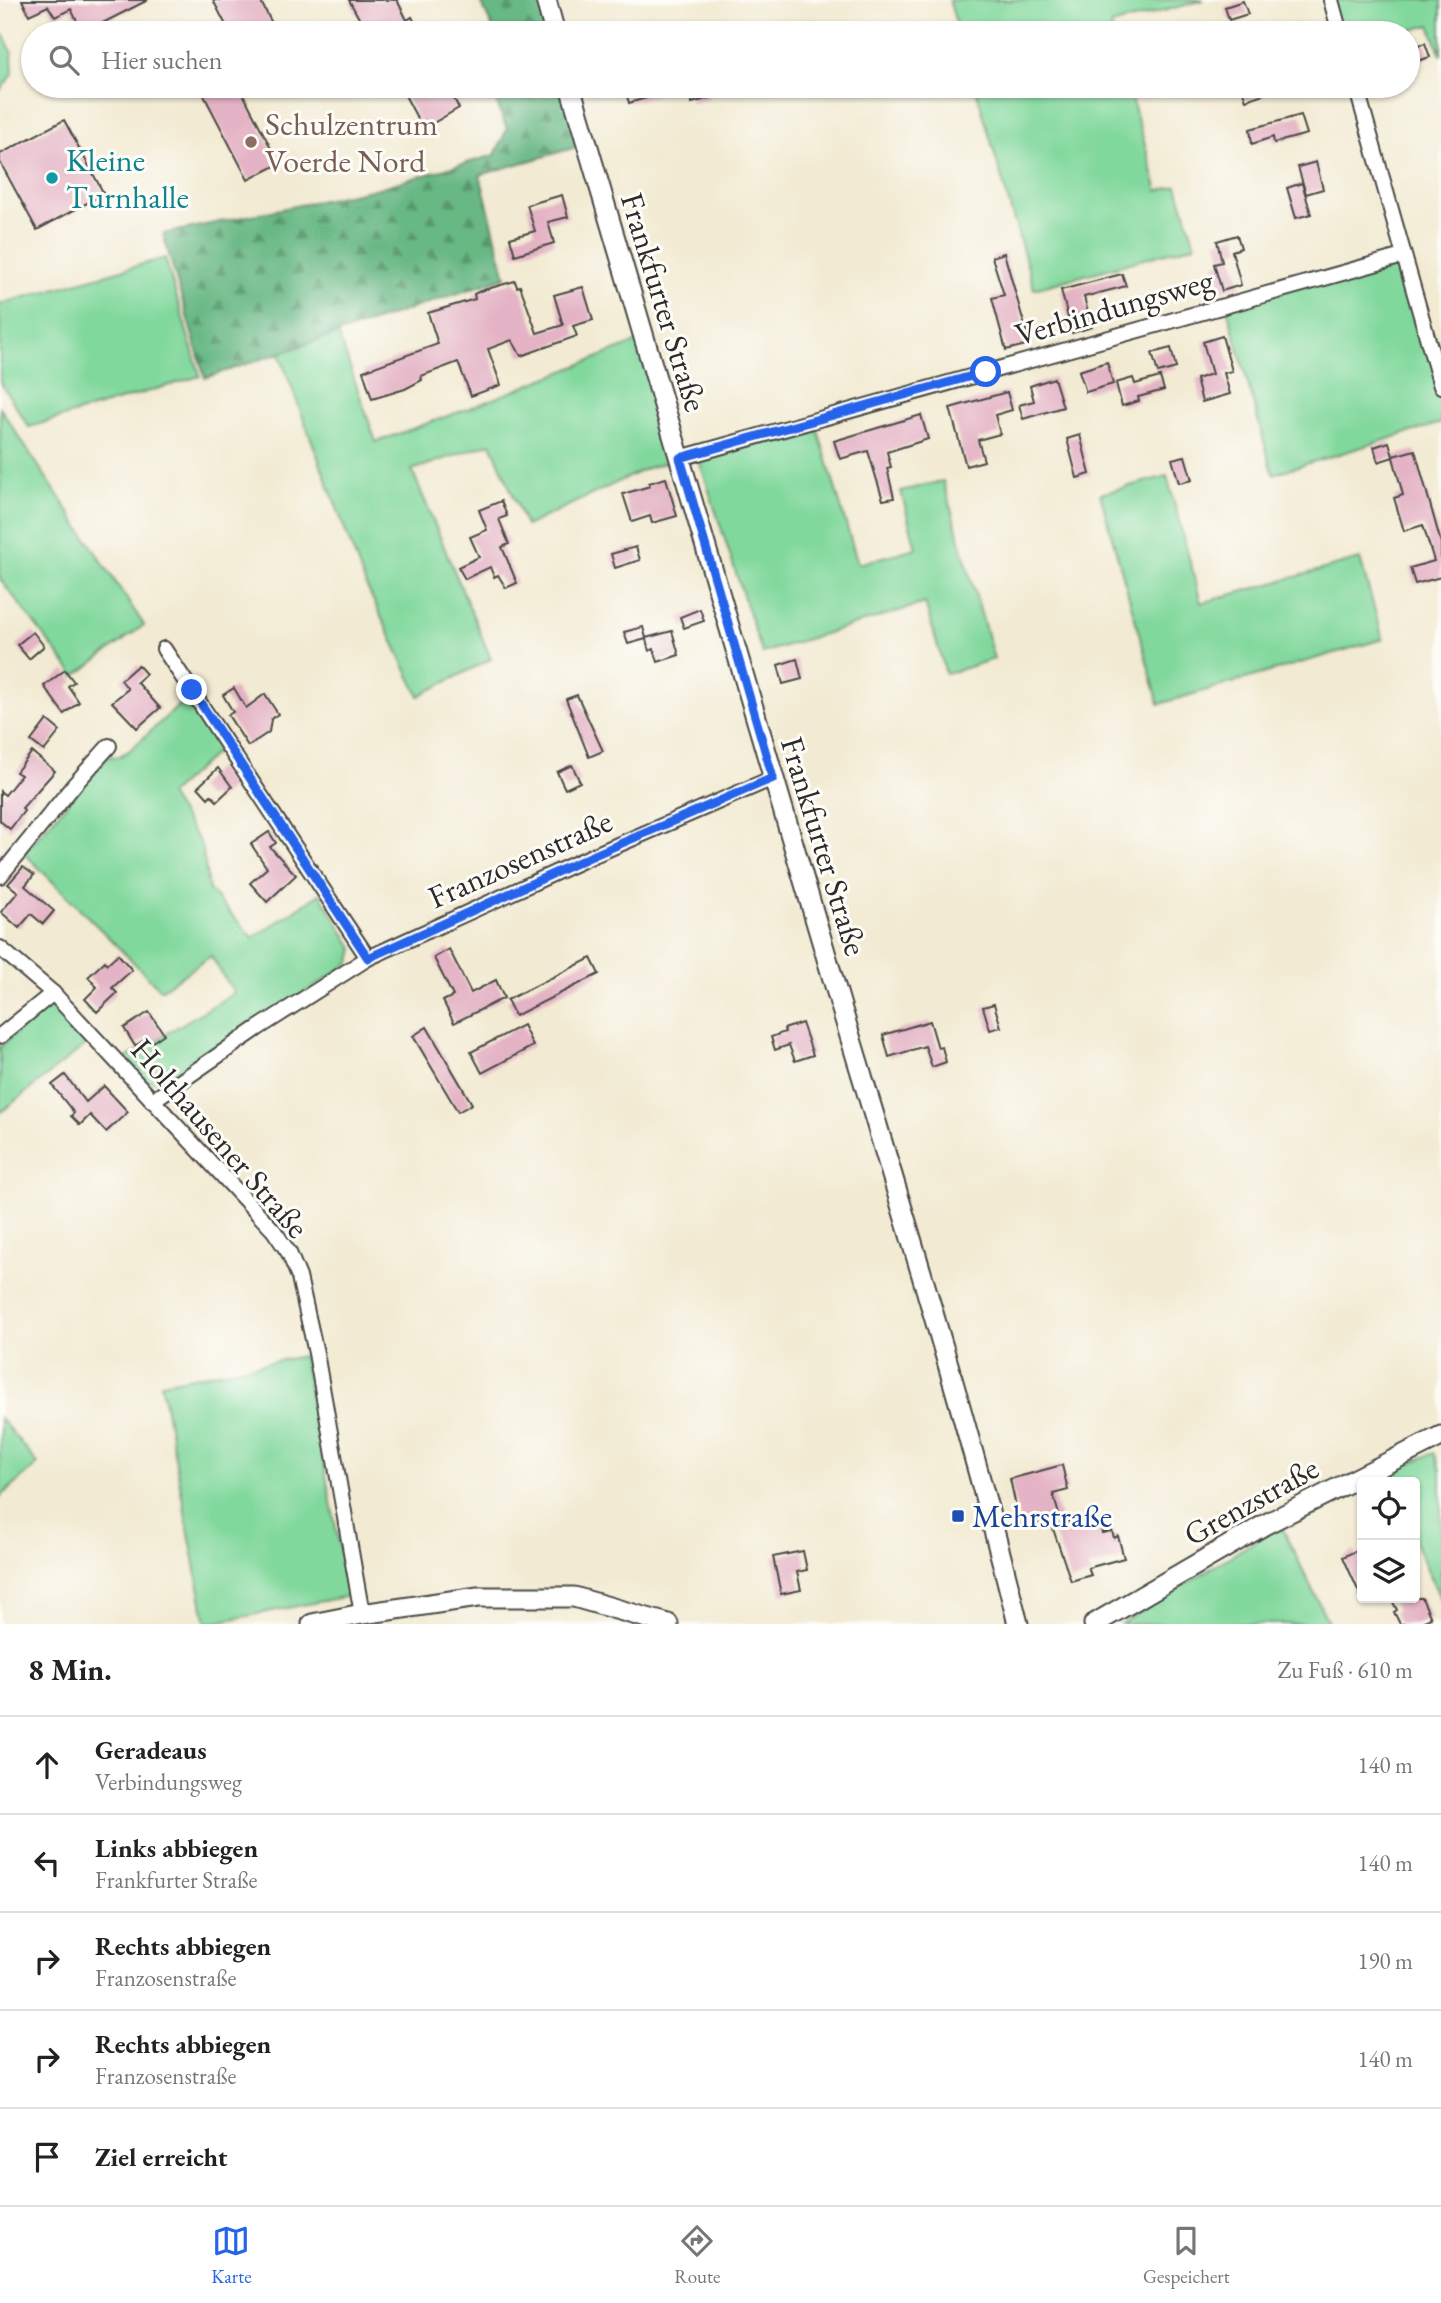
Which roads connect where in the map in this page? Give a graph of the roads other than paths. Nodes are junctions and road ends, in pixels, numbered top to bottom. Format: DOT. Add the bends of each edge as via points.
graph roads {
  1 [pos="546,0"];
  2 [pos="1331,0"];
  3 [pos="552,21"];
  4 [pos="1337,21"];
  5 [pos="573,98"];
  6 [pos="1359,98"];
  7 [pos="1403,256"];
  8 [pos="1441,386"];
  9 [pos="680,458"];
  10 [pos="164,649"];
  11 [pos="109,746"];
  12 [pos="773,778"];
  13 [pos="0,876"];
  14 [pos="0,947"];
  15 [pos="368,958"];
  16 [pos="53,993"];
  17 [pos="0,1036"];
  18 [pos="152,1101"];
  19 [pos="1441,1436"];
  20 [pos="362,1614"];
  21 [pos="312,1624"];
  22 [pos="668,1624"];
  23 [pos="1018,1624"];
  24 [pos="1094,1624"];
  1 -- 3 [label="main road"];
  2 -- 4 [label="street"];
  5 -- 9 [label="main road, Frankfurter Straße"];
  6 -- 7 [label="street"];
  7 -- 8 [label="street"];
  7 -- 9 [label="street, Verbindungsweg"];
  9 -- 12 [label="main road, Frankfurter Straße"];
  10 -- 15 [label="street"];
  11 -- 13 [label="street"];
  12 -- 15 [label="street, Franzosenstraße"];
  12 -- 23 [label="main road, Frankfurter Straße" via="909,1233"];
  14 -- 16 [label="street, Holthausener Straße"];
  15 -- 18 [label="street, Franzosenstraße"];
  16 -- 17 [label="street"];
  16 -- 18 [label="street, Holthausener Straße"];
  18 -- 20 [label="street, Holthausener Straße" via="274,1231 299,1277"];
  19 -- 24 [label="main road, Grenzstraße" via="1264,1525"];
  20 -- 21 [label="main road"];
  20 -- 22 [label="main road" via="478,1597 574,1597"];
}
